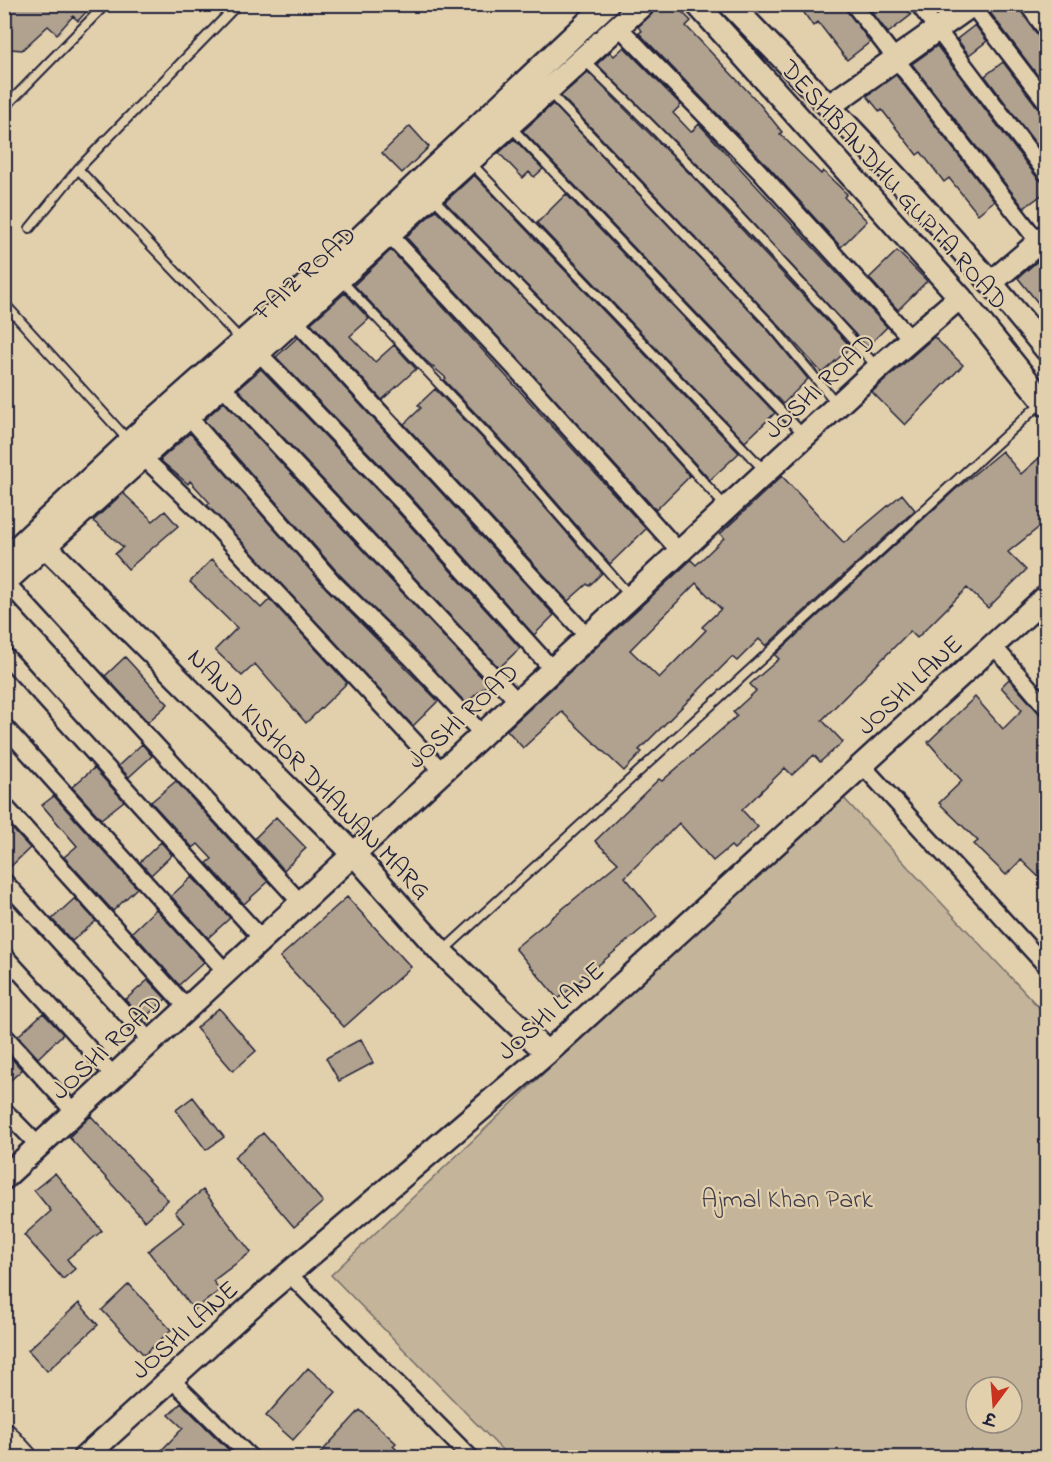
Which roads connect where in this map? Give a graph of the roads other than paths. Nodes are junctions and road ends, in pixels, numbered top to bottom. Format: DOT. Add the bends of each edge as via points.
graph roads {
  1 [pos="106,4"];
  2 [pos="238,4"];
  3 [pos="643,4"];
  4 [pos="697,4"];
  5 [pos="730,4"];
  6 [pos="853,4"];
  7 [pos="918,4"];
  8 [pos="1027,4"];
  9 [pos="606,5"];
  10 [pos="972,5"];
  11 [pos="618,26"];
  12 [pos="938,29"];
  13 [pos="1047,30"];
  14 [pos="582,58"];
  15 [pos="896,60"];
  16 [pos="547,90"];
  17 [pos="1047,102"];
  18 [pos="829,106"];
  19 [pos="4,108"];
  20 [pos="509,124"];
  21 [pos="469,160"];
  22 [pos="78,169"];
  23 [pos="1047,173"];
  24 [pos="430,195"];
  25 [pos="30,228"];
  26 [pos="389,234"];
  27 [pos="1044,244"];
  28 [pos="340,278"];
  29 [pos="992,282"];
  30 [pos="960,297"];
  31 [pos="4,303"];
  32 [pos="295,320"];
  33 [pos="911,339"];
  34 [pos="1047,349"];
  35 [pos="253,350"];
  36 [pos="878,368"];
  37 [pos="222,386"];
  38 [pos="1045,402"];
  39 [pos="838,405"];
  40 [pos="189,417"];
  41 [pos="805,436"];
  42 [pos="137,449"];
  43 [pos="766,472"];
  44 [pos="727,508"];
  45 [pos="39,540"];
  46 [pos="680,552"];
  47 [pos="5,575"];
  48 [pos="631,597"];
  49 [pos="1047,597"];
  50 [pos="588,637"];
  51 [pos="992,644"];
  52 [pos="4,654"];
  53 [pos="553,670"];
  54 [pos="518,702"];
  55 [pos="1047,707"];
  56 [pos="4,726"];
  57 [pos="483,735"];
  58 [pos="863,766"];
  59 [pos="442,771"];
  60 [pos="4,806"];
  61 [pos="354,854"];
  62 [pos="4,881"];
  63 [pos="301,903"];
  64 [pos="262,939"];
  65 [pos="441,952"];
  66 [pos="4,955"];
  67 [pos="1047,966"];
  68 [pos="226,972"];
  69 [pos="188,1009"];
  70 [pos="4,1035"];
  71 [pos="151,1042"];
  72 [pos="546,1053"];
  73 [pos="115,1077"];
  74 [pos="4,1110"];
  75 [pos="75,1113"];
  76 [pos="39,1146"];
  77 [pos="4,1178"];
  78 [pos="290,1275"];
  79 [pos="171,1379"];
  80 [pos="4,1436"];
  81 [pos="24,1458"];
  82 [pos="84,1458"];
  83 [pos="251,1458"];
  84 [pos="471,1458"];
  1 -- 19 [label="lane"];
  2 -- 22 [label="lane"];
  3 -- 11 [label="street, FAIZ ROAD"];
  4 -- 30 [label="street, DESHBANDHU GUPTA ROAD"];
  5 -- 18 [label="street, DESHBANDHU GUPTA ROAD"];
  6 -- 15 [label="street"];
  7 -- 12 [label="street"];
  8 -- 13 [label="street"];
  9 -- 35 [label="street" via="361,237"];
  10 -- 12 [label="street"];
  10 -- 17 [label="street"];
  11 -- 14 [label="street, FAIZ ROAD"];
  11 -- 33 [label="street" via="759,171"];
  12 -- 15 [label="street"];
  12 -- 23 [label="street"];
  14 -- 16 [label="street, FAIZ ROAD"];
  14 -- 36 [label="lane" via="804,285"];
  15 -- 18 [label="street"];
  15 -- 27 [label="street"];
  16 -- 20 [label="street, FAIZ ROAD"];
  16 -- 39 [label="lane" via="771,325"];
  18 -- 29 [label="street, DESHBANDHU GUPTA ROAD"];
  20 -- 21 [label="street, FAIZ ROAD"];
  20 -- 41 [label="lane"];
  21 -- 24 [label="street, FAIZ ROAD"];
  21 -- 43 [label="lane"];
  22 -- 25 [label="lane"];
  22 -- 35 [label="lane"];
  24 -- 26 [label="street, FAIZ ROAD"];
  24 -- 44 [label="lane" via="606,374"];
  26 -- 28 [label="street, FAIZ ROAD"];
  26 -- 46 [label="street"];
  27 -- 29 [label="street"];
  28 -- 32 [label="street, FAIZ ROAD"];
  28 -- 48 [label="lane" via="511,460"];
  29 -- 34 [label="street, DESHBANDHU GUPTA ROAD"];
  30 -- 33 [label="street, JOSHI ROAD"];
  30 -- 38 [label="street, DESHBANDHU GUPTA ROAD"];
  31 -- 42 [label="lane"];
  32 -- 35 [label="street, FAIZ ROAD"];
  32 -- 50 [label="street"];
  33 -- 36 [label="street, JOSHI ROAD"];
  35 -- 37 [label="street, FAIZ ROAD"];
  35 -- 42 [label="street"];
  35 -- 53 [label="street" via="403,503"];
  36 -- 39 [label="street, JOSHI ROAD"];
  37 -- 40 [label="street, FAIZ ROAD"];
  37 -- 54 [label="street"];
  38 -- 65 [label="lane"];
  39 -- 41 [label="street, JOSHI ROAD"];
  40 -- 42 [label="street, FAIZ ROAD"];
  40 -- 57 [label="street" via="333,582"];
  41 -- 43 [label="street, JOSHI ROAD"];
  42 -- 45 [label="street"];
  42 -- 59 [label="street" via="213,524"];
  43 -- 44 [label="street, JOSHI ROAD"];
  44 -- 46 [label="street, JOSHI ROAD"];
  45 -- 47 [label="street"];
  45 -- 61 [label="street, NAND KISHOR DHAWAN MARG"];
  46 -- 48 [label="street, JOSHI ROAD"];
  47 -- 63 [label="street"];
  48 -- 50 [label="street, JOSHI ROAD"];
  49 -- 51 [label="street, JOSHI LANE"];
  50 -- 53 [label="street, JOSHI ROAD"];
  51 -- 55 [label="street"];
  51 -- 58 [label="street, JOSHI LANE"];
  52 -- 64 [label="street"];
  53 -- 54 [label="street, JOSHI ROAD"];
  54 -- 57 [label="street, JOSHI ROAD"];
  56 -- 68 [label="street"];
  57 -- 59 [label="street, JOSHI ROAD"];
  58 -- 67 [label="street"];
  58 -- 72 [label="street, JOSHI LANE"];
  59 -- 61 [label="street, JOSHI ROAD"];
  60 -- 69 [label="street"];
  61 -- 63 [label="street, JOSHI ROAD"];
  61 -- 65 [label="street, NAND KISHOR DHAWAN MARG"];
  62 -- 71 [label="street"];
  63 -- 64 [label="street, JOSHI ROAD"];
  64 -- 68 [label="street, JOSHI ROAD"];
  65 -- 72 [label="street, NAND KISHOR DHAWAN MARG"];
  66 -- 73 [label="street"];
  68 -- 69 [label="street, JOSHI ROAD"];
  69 -- 71 [label="street, JOSHI ROAD"];
  70 -- 75 [label="street"];
  71 -- 73 [label="street, JOSHI ROAD"];
  72 -- 78 [label="street, JOSHI LANE"];
  73 -- 75 [label="street, JOSHI ROAD"];
  74 -- 76 [label="street"];
  75 -- 76 [label="street, JOSHI ROAD"];
  76 -- 77 [label="street, JOSHI ROAD"];
  78 -- 79 [label="street, JOSHI LANE"];
  78 -- 84 [label="street"];
  79 -- 82 [label="street, JOSHI LANE"];
  79 -- 83 [label="street"];
  80 -- 81 [label="main road"];
}
